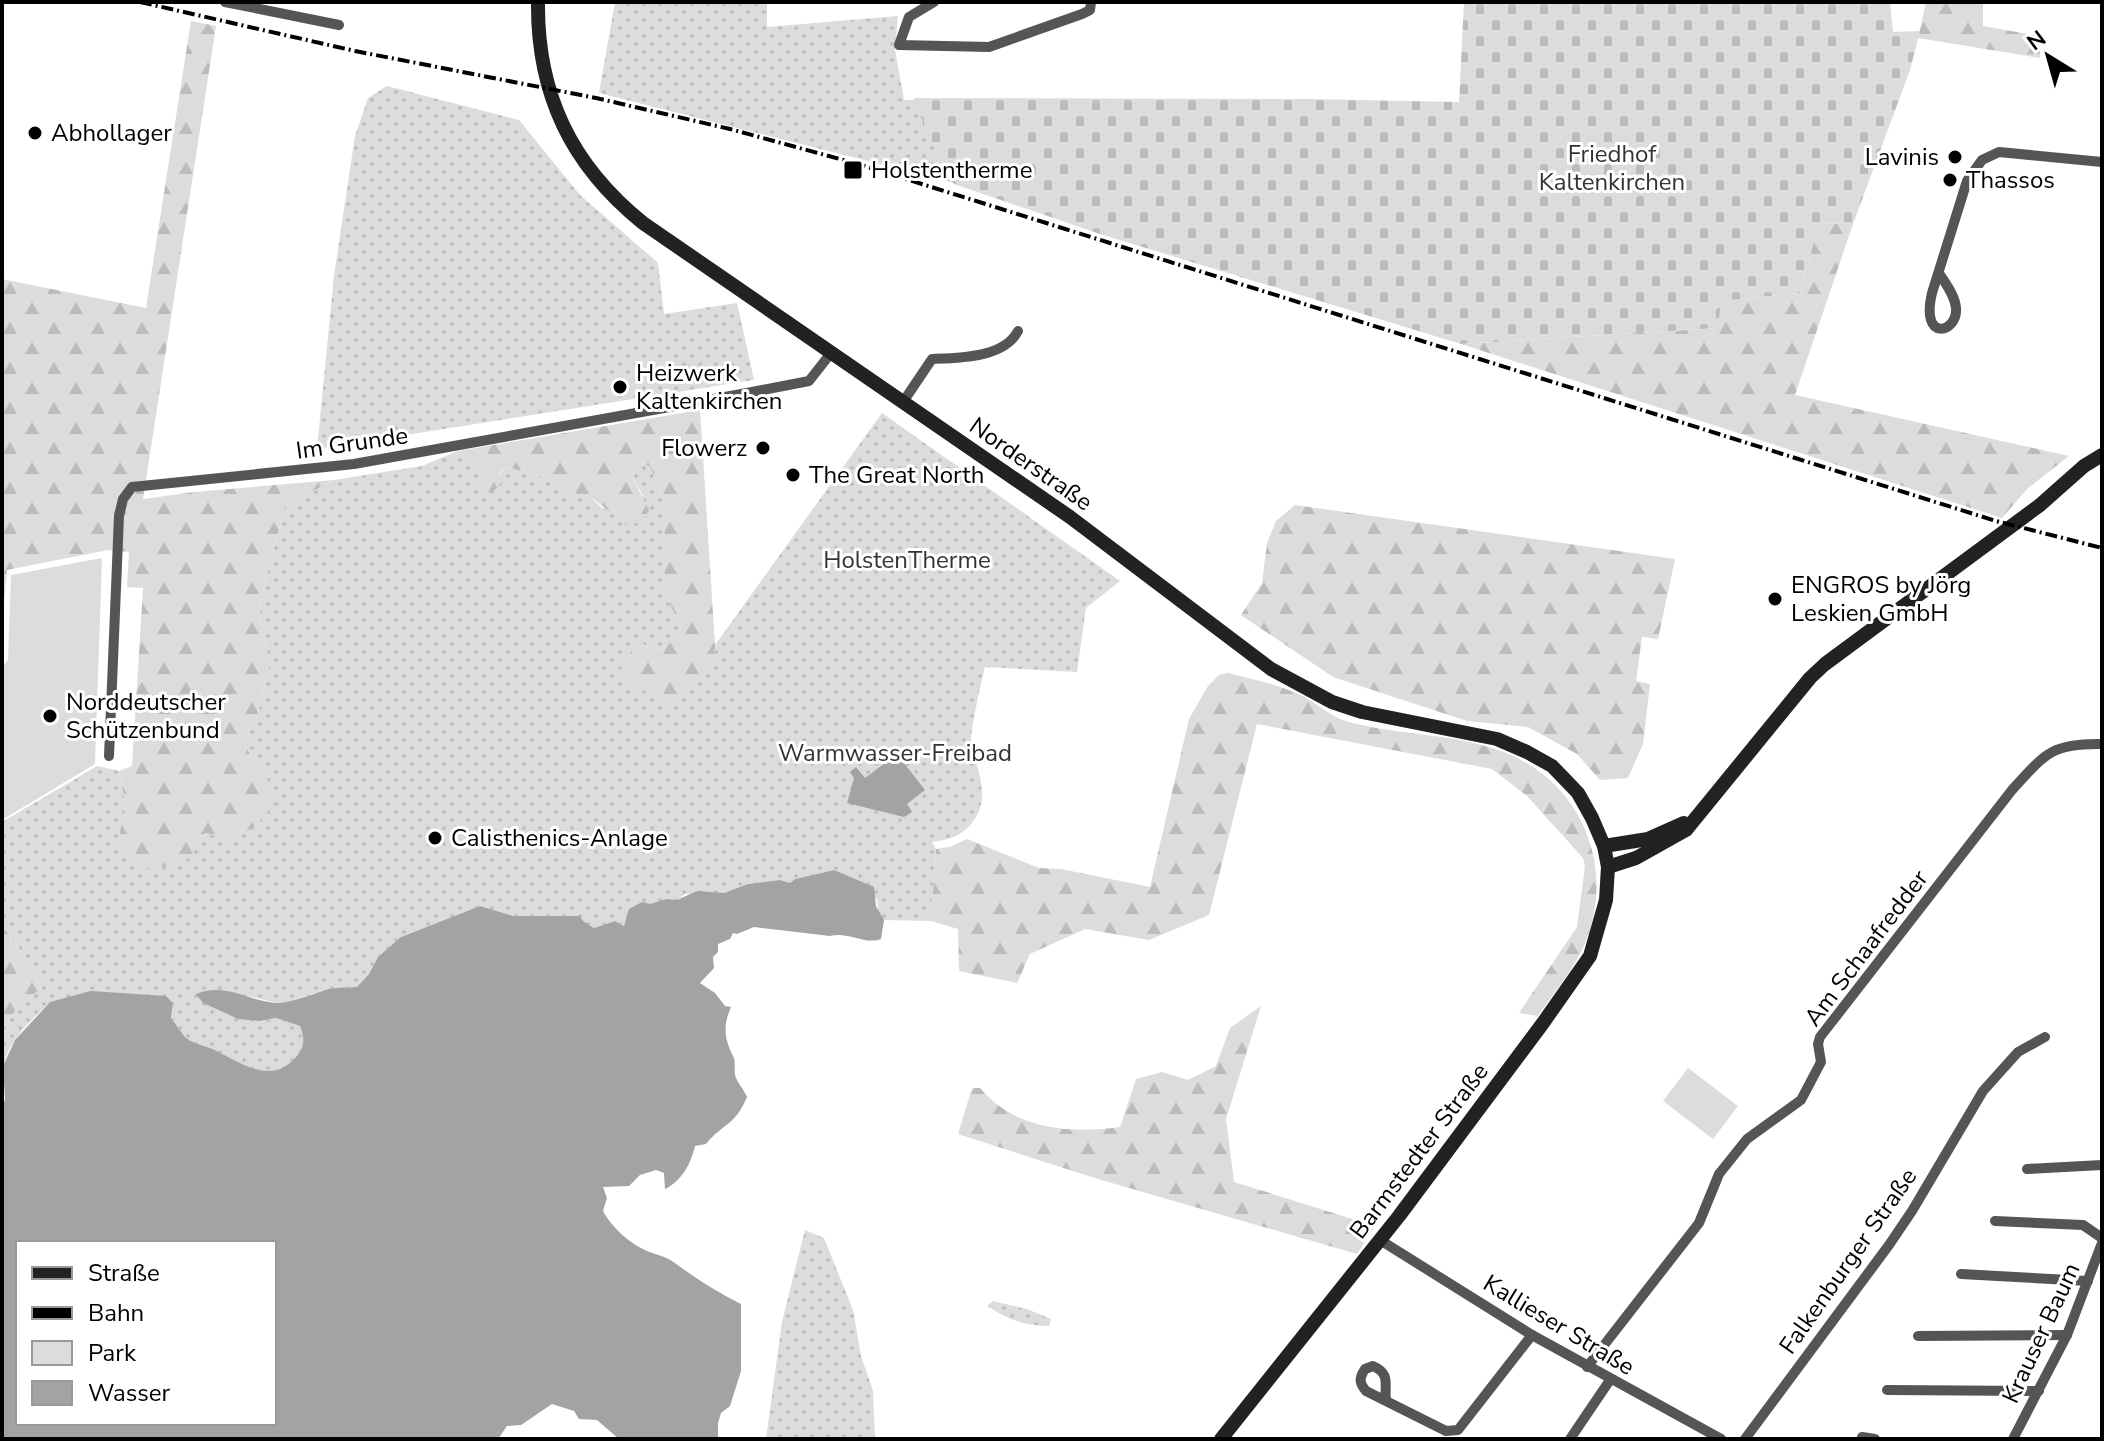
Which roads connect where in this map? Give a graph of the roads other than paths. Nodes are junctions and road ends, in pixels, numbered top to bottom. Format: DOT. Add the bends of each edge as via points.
graph roads {
  1 [pos="225,2"];
  2 [pos="538,2"];
  3 [pos="934,2"];
  4 [pos="1091,2"];
  5 [pos="339,25"];
  6 [pos="2102,162"];
  7 [pos="1939,273"];
  8 [pos="1018,331"];
  9 [pos="831,353"];
  10 [pos="903,402"];
  11 [pos="2102,444"];
  12 [pos="2102,455"];
  13 [pos="2061,485"];
  14 [pos="2102,744"];
  15 [pos="109,756"];
  16 [pos="1702,813"];
  17 [pos="1604,846"];
  18 [pos="1608,867"];
  19 [pos="2045,1037"];
  20 [pos="2102,1165"];
  21 [pos="2027,1169"];
  22 [pos="1995,1221"];
  23 [pos="1380,1240"];
  24 [pos="2102,1241"];
  25 [pos="1961,1274"];
  26 [pos="2088,1281"];
  27 [pos="1532,1335"];
  28 [pos="2067,1335"];
  29 [pos="1918,1336"];
  30 [pos="1587,1367"];
  31 [pos="1610,1380"];
  32 [pos="1887,1390"];
  33 [pos="2039,1391"];
  34 [pos="1386,1400"];
  35 [pos="1862,1437"];
  36 [pos="1221,1439"];
  37 [pos="1570,1439"];
  38 [pos="1721,1439"];
  39 [pos="1745,1439"];
  40 [pos="1875,1439"];
  41 [pos="2013,1439"];
  1 -- 5 [label="street"];
  2 -- 9 [label="main road, Norderstraße" via="551,100 596,178 643,223"];
  3 -- 4 [label="street" via="909,17 899,45 989,47 1082,14"];
  6 -- 7 [label="street" via="1999,152 1982,160 1967,181"];
  7 -- 7 [label="street" via="1956,305 1955,318 1942,329 1929,321 1928,311"];
  8 -- 10 [label="street" via="996,350 932,359"];
  9 -- 10 [label="main road, Norderstraße"];
  9 -- 15 [label="street, Im Grunde" via="809,381 354,464 132,487 119,516"];
  10 -- 17 [label="main road, Norderstraße" via="1306,690 1374,715 1497,739 1552,766 1578,793"];
  11 -- 13 [label="main road"];
  12 -- 13 [label="main road"];
  13 -- 16 [label="main road" via="1810,678"];
  14 -- 30 [label="street, Am Schaafredder" via="2058,747 2012,790 1820,1037 1821,1062 1801,1100 1747,1139 1719,1174 1699,1223"];
  16 -- 17 [label="main road" via="1648,839"];
  16 -- 18 [label="main road" via="1669,842"];
  17 -- 18 [label="main road, Barmstedter Straße"];
  18 -- 23 [label="main road, Barmstedter Straße" via="1606,900 1590,956"];
  19 -- 39 [label="street, Falkenburger Straße" via="2018,1052 1983,1091 1889,1245"];
  20 -- 21 [label="street"];
  22 -- 24 [label="street" via="2083,1225"];
  23 -- 27 [label="street, Kallieser Straße"];
  23 -- 36 [label="main road, Barmstedter Straße"];
  24 -- 26 [label="street, Krauser Baum"];
  25 -- 26 [label="street"];
  26 -- 28 [label="street, Krauser Baum"];
  27 -- 30 [label="street, Kallieser Straße"];
  27 -- 34 [label="street" via="1458,1430 1446,1431"];
  28 -- 29 [label="street"];
  28 -- 33 [label="street, Krauser Baum"];
  30 -- 31 [label="street, Kallieser Straße"];
  31 -- 37 [label="street"];
  31 -- 38 [label="street, Kallieser Straße"];
  32 -- 33 [label="street"];
  33 -- 41 [label="street, Krauser Baum"];
  35 -- 40 [label="street"];
}
